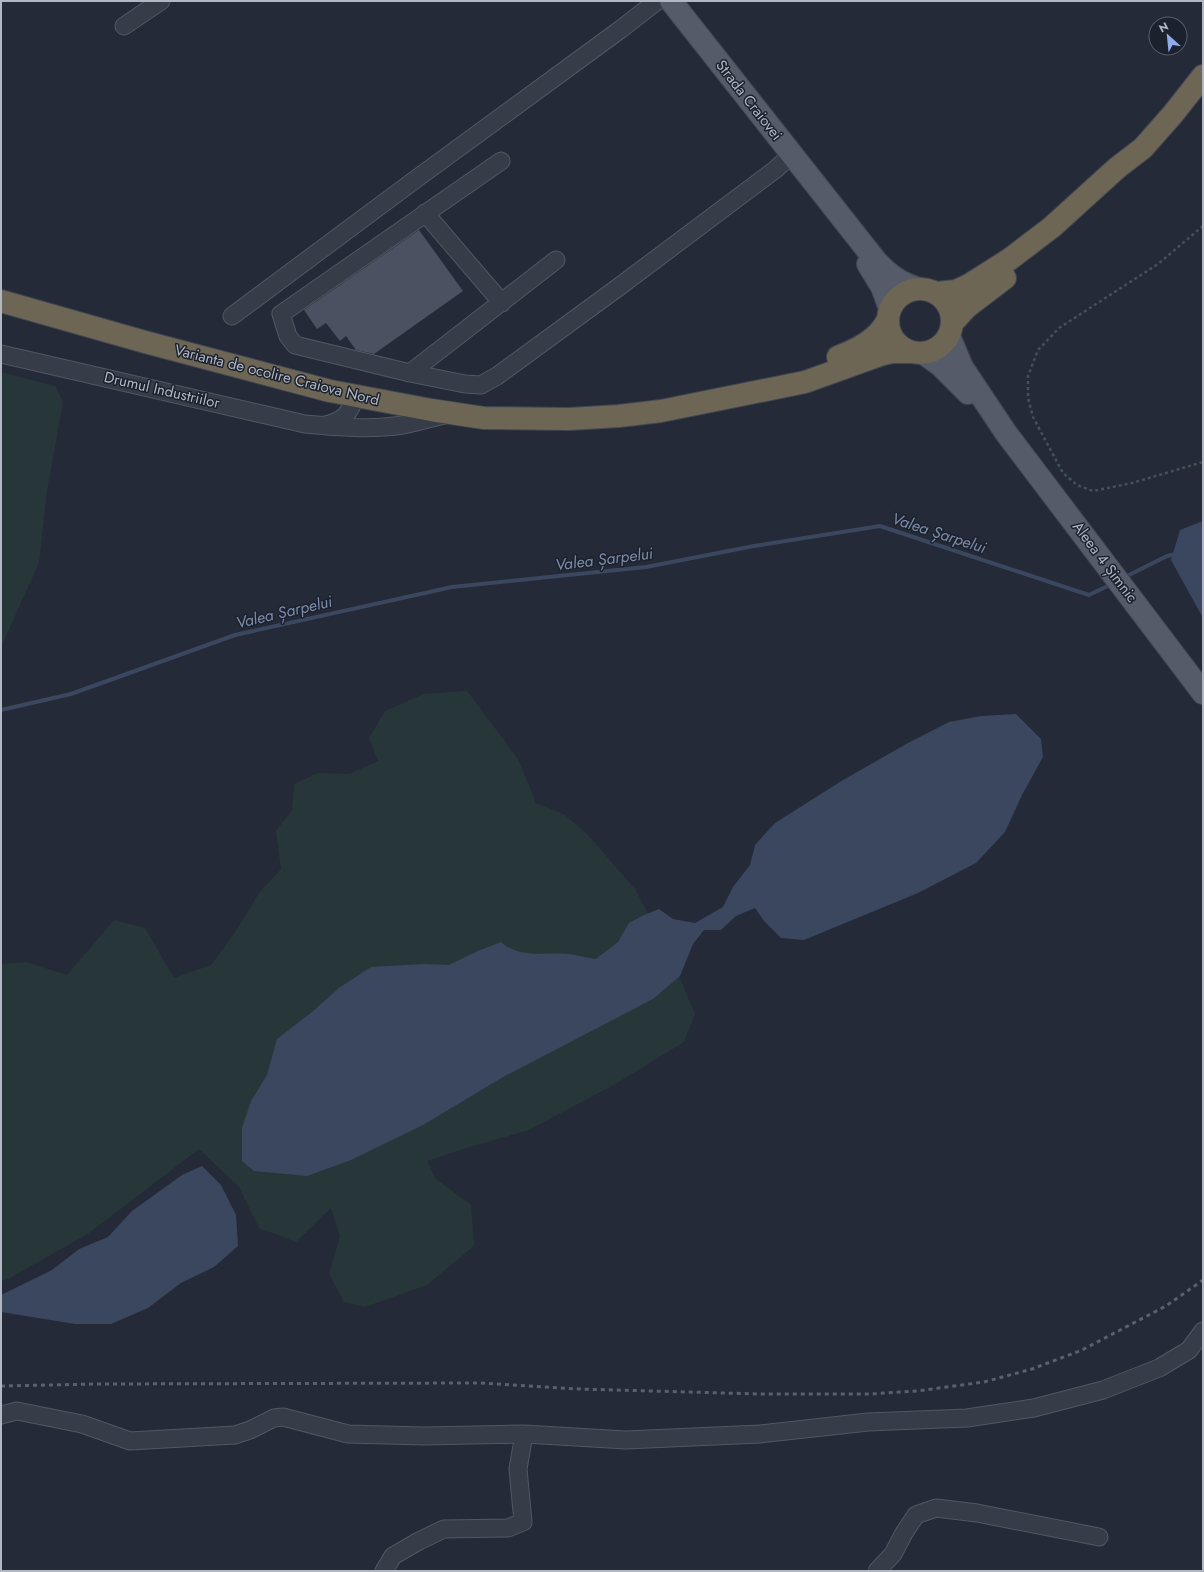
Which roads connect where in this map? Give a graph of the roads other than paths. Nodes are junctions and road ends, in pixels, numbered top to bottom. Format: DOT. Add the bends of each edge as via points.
graph roads {
  1 [pos="161,1"];
  2 [pos="657,1"];
  3 [pos="671,1"];
  4 [pos="124,26"];
  5 [pos="1203,76"];
  6 [pos="1143,148"];
  7 [pos="791,155"];
  8 [pos="501,162"];
  9 [pos="826,200"];
  10 [pos="425,214"];
  11 [pos="556,260"];
  12 [pos="929,291"];
  13 [pos="1,301"];
  14 [pos="502,302"];
  15 [pos="889,314"];
  16 [pos="232,316"];
  17 [pos="951,329"];
  18 [pos="917,353"];
  19 [pos="1,354"];
  20 [pos="410,373"];
  21 [pos="771,388"];
  22 [pos="356,396"];
  23 [pos="454,413"];
  24 [pos="323,426"];
  25 [pos="1006,433"];
  26 [pos="1203,693"];
  27 [pos="1203,1331"];
  28 [pos="1,1414"];
  29 [pos="524,1434"];
  30 [pos="1099,1537"];
  31 [pos="384,1571"];
  32 [pos="877,1571"];
  1 -- 4 [label="street"];
  2 -- 16 [label="street"];
  3 -- 7 [label="main road, Strada Craiovei"];
  5 -- 6 [label="highway"];
  6 -- 12 [label="highway" via="1026,248 956,291"];
  6 -- 17 [label="highway" via="1126,172 1091,210 1042,251 978,298"];
  7 -- 9 [label="main road, Strada Craiovei"];
  7 -- 20 [label="street" via="776,169 497,376 481,384 465,384"];
  8 -- 10 [label="street"];
  9 -- 12 [label="main road" via="893,278 908,286"];
  9 -- 15 [label="main road" via="877,277"];
  10 -- 14 [label="street"];
  10 -- 20 [label="street" via="281,314 288,336 295,345"];
  11 -- 14 [label="street"];
  12 -- 15 [label="highway" via="908,291 897,298"];
  12 -- 17 [label="highway" via="946,301 951,311"];
  13 -- 22 [label="highway, Varianta de ocolire Craiova Nord" via="160,346"];
  14 -- 20 [label="street"];
  15 -- 18 [label="highway" via="889,330 893,339 901,347"];
  15 -- 21 [label="highway, Varianta de ocolire Craiova Nord" via="881,331 869,342"];
  17 -- 18 [label="highway" via="942,345 933,351"];
  17 -- 25 [label="main road, Aleea 4 Șimnic" via="962,367"];
  18 -- 21 [label="highway, Varianta de ocolire Craiova Nord" via="883,354 805,382"];
  18 -- 25 [label="main road, Aleea 4 Șimnic" via="940,365"];
  19 -- 24 [label="street, Drumul Industriilor" via="284,420"];
  21 -- 23 [label="highway, Varianta de ocolire Craiova Nord" via="668,410 619,416 530,419 484,418"];
  22 -- 23 [label="highway, Varianta de ocolire Craiova Nord"];
  22 -- 24 [label="street, Drumul Industriilor" via="352,408 343,419"];
  23 -- 24 [label="street, Drumul Industriilor" via="381,427"];
  25 -- 26 [label="main road, Aleea 4 Șimnic"];
  27 -- 29 [label="street" via="1189,1350 1159,1368 1103,1390 1034,1408 967,1418 868,1422 760,1434 626,1440"];
  28 -- 29 [label="street" via="17,1411 82,1424 130,1441 235,1435 274,1418 283,1417 348,1434"];
  29 -- 31 [label="street" via="518,1469 523,1522 508,1528 444,1529 393,1556"];
  30 -- 32 [label="street" via="977,1513 936,1508 916,1515 893,1554"];
}
